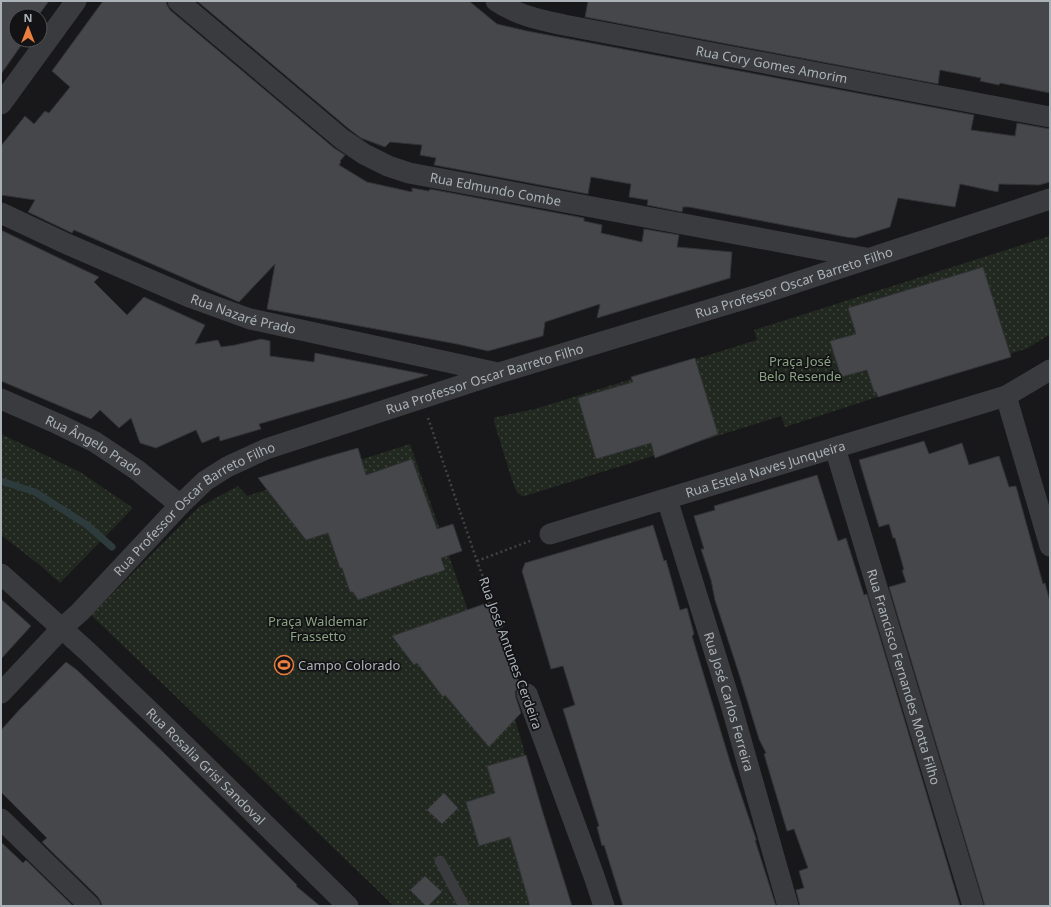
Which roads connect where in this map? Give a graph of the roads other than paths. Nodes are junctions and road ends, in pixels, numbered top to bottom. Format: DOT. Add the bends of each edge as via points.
graph roads {
  1 [pos="76,1"];
  2 [pos="178,1"];
  3 [pos="496,1"];
  4 [pos="1,104"];
  5 [pos="1050,116"];
  6 [pos="1050,199"];
  7 [pos="1,213"];
  8 [pos="868,258"];
  9 [pos="1050,370"];
  10 [pos="499,373"];
  11 [pos="1006,396"];
  12 [pos="1,399"];
  13 [pos="835,448"];
  14 [pos="667,499"];
  15 [pos="180,505"];
  16 [pos="550,534"];
  17 [pos="1050,546"];
  18 [pos="1,574"];
  19 [pos="62,628"];
  20 [pos="1,693"];
  21 [pos="527,694"];
  22 [pos="1,819"];
  23 [pos="440,861"];
  24 [pos="90,906"];
  25 [pos="348,906"];
  26 [pos="464,906"];
  27 [pos="604,906"];
  28 [pos="788,906"];
  29 [pos="973,906"];
  1 -- 4 [label="street"];
  2 -- 8 [label="street, Rua Edmundo Combe" via="342,139 388,166 409,173"];
  3 -- 5 [label="street, Rua Cory Gomes Amorim" via="532,18 564,25"];
  6 -- 8 [label="street, Rua Professor Oscar Barreto Filho"];
  7 -- 10 [label="street, Rua Nazaré Prado" via="217,308 250,318"];
  8 -- 10 [label="street, Rua Professor Oscar Barreto Filho" via="761,294"];
  9 -- 11 [label="street, Rua Estela Naves Junqueira"];
  10 -- 15 [label="street, Rua Professor Oscar Barreto Filho" via="266,449 226,467 205,481"];
  11 -- 13 [label="street, Rua Estela Naves Junqueira"];
  11 -- 17 [label="street"];
  12 -- 15 [label="street, Rua Ângelo Prado" via="95,442 137,470"];
  13 -- 14 [label="street, Rua Estela Naves Junqueira"];
  13 -- 29 [label="street, Rua Francisco Fernandes Motta Filho"];
  14 -- 16 [label="street, Rua Estela Naves Junqueira"];
  14 -- 28 [label="street, Rua José Carlos Ferreira" via="731,706"];
  15 -- 19 [label="street, Rua Professor Oscar Barreto Filho"];
  18 -- 19 [label="street, Rua Rosalia Grisi Sandoval"];
  19 -- 20 [label="street, Rua Professor Oscar Barreto Filho"];
  19 -- 25 [label="street, Rua Rosalia Grisi Sandoval"];
  21 -- 27 [label="street, Rua José Antunes Cerdeira"];
  22 -- 24 [label="street"];
  23 -- 26 [label="lane"];
}
